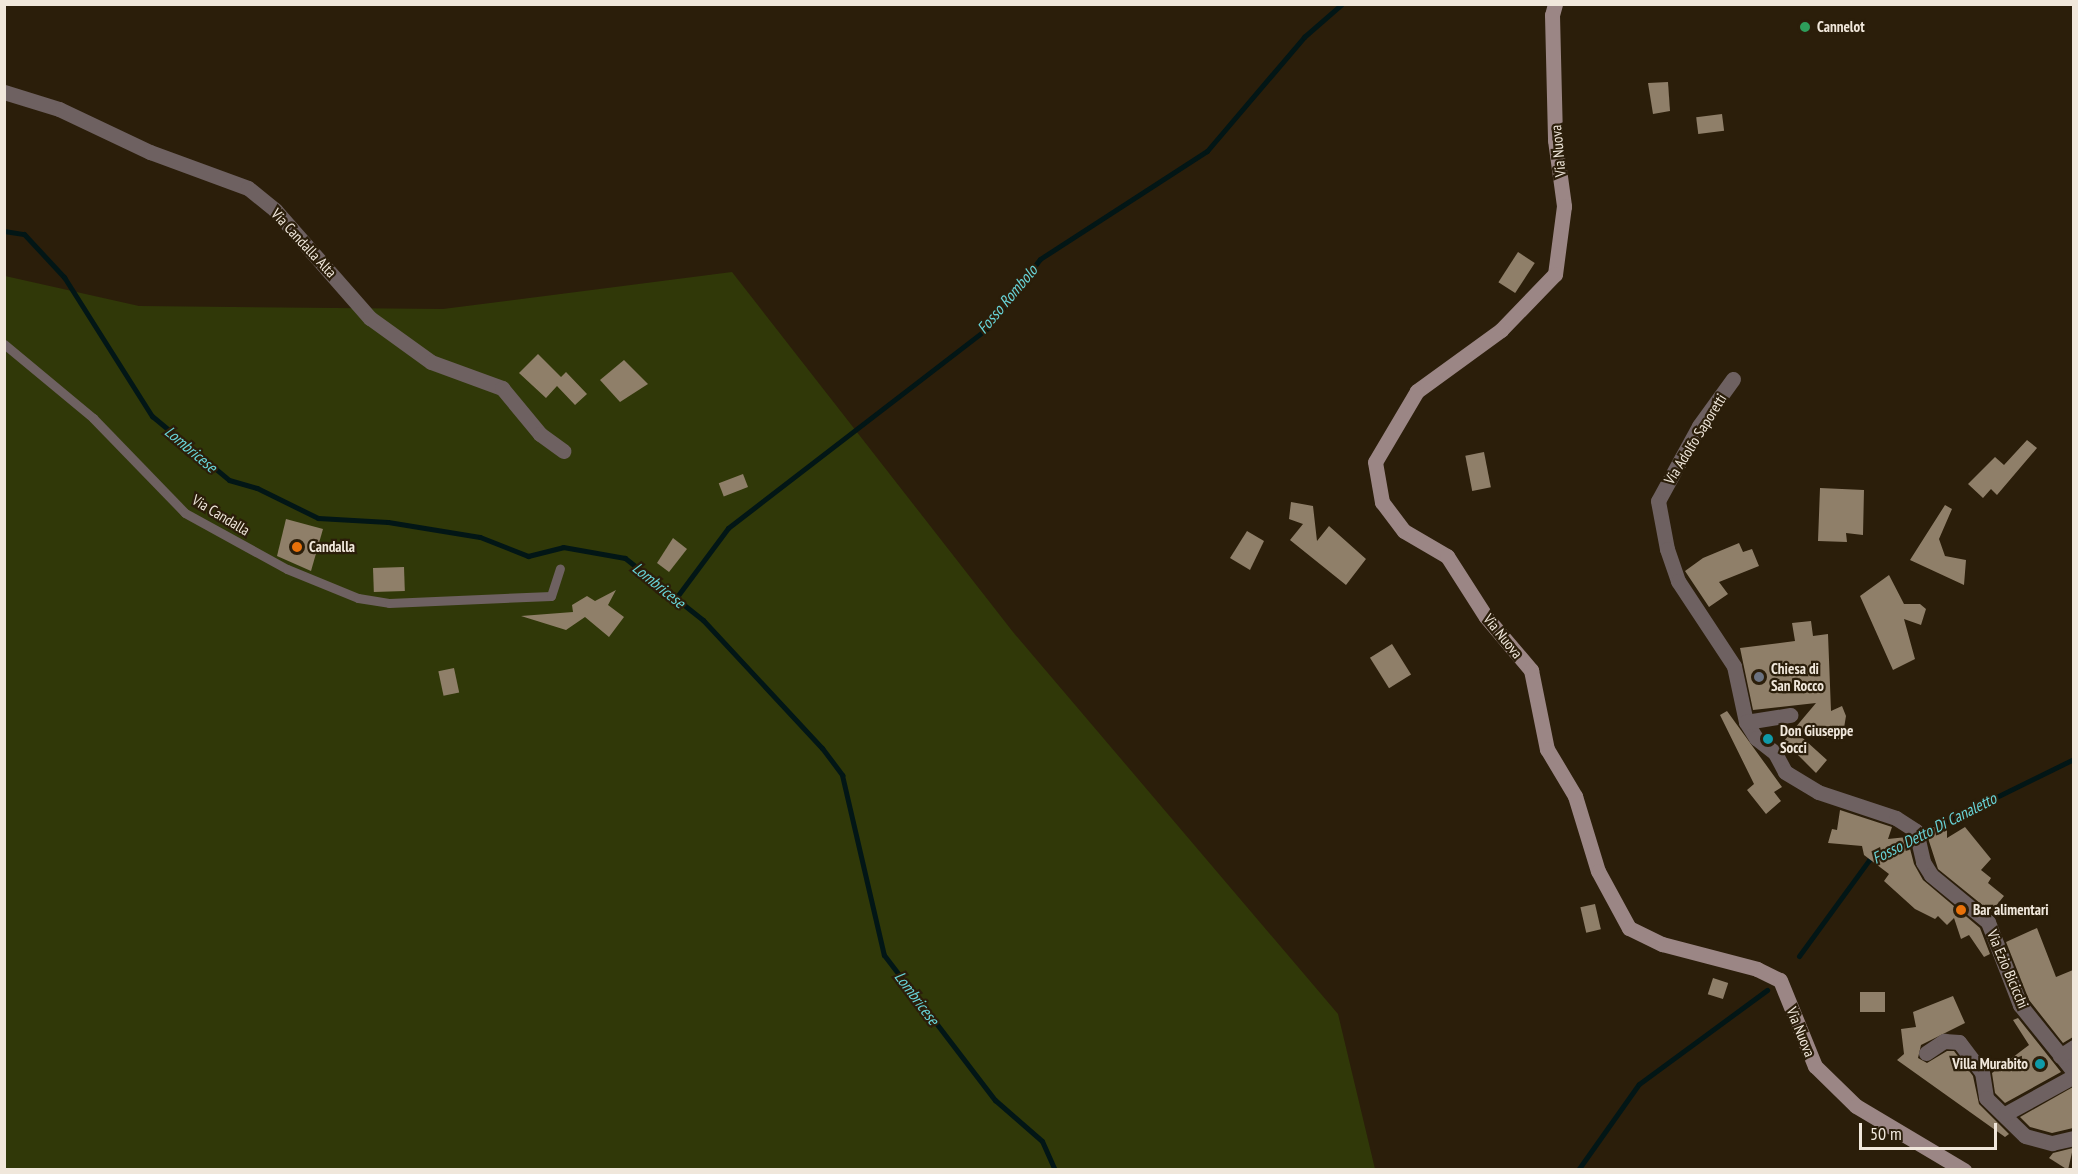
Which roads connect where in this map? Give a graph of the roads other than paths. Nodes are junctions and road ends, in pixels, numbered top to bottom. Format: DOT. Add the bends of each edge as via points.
graph roads {
  1 [pos="1555,4"];
  2 [pos="4,92"];
  3 [pos="4,344"];
  4 [pos="1733,380"];
  5 [pos="563,451"];
  6 [pos="560,568"];
  7 [pos="1790,715"];
  8 [pos="1746,722"];
  9 [pos="1775,753"];
  10 [pos="2073,1047"];
  11 [pos="1926,1053"];
  12 [pos="2060,1056"];
  13 [pos="2073,1074"];
  14 [pos="2005,1114"];
  15 [pos="2073,1138"];
  16 [pos="1964,1170"];
  1 -- 16 [label="street, Via Nuova" via="1552,15 1556,140 1564,206 1555,274 1502,330 1417,391 1376,462 1382,502 1404,531 1447,556 1486,617 1531,670 1547,749 1575,796 1598,871 1629,928 1662,944 1757,969 1780,980 1815,1066 1856,1106"];
  2 -- 5 [label="street, Via Candalla Alta" via="59,109 150,152 248,188 274,210 370,318 431,362 502,388 540,434"];
  3 -- 6 [label="lane, Via Candalla" via="93,418 185,513 287,569 358,598 389,603 551,596"];
  4 -- 8 [label="street, Via Adolfo Saporetti" via="1700,426 1658,501 1678,581 1734,666"];
  7 -- 8 [label="street"];
  8 -- 9 [label="street, Via Adolfo Saporetti" via="1756,738"];
  9 -- 12 [label="street, Via Ezio Bicicchi" via="1785,772 1818,792 1896,818 1916,831 1923,862 1931,875 1988,922 2020,1005"];
  10 -- 12 [label="street"];
  11 -- 14 [label="street" via="1944,1041 1959,1042 1982,1072 1986,1098"];
  12 -- 13 [label="street, Via Ezio Bicicchi"];
  13 -- 14 [label="street"];
  14 -- 15 [label="street" via="2021,1133 2036,1141 2052,1143"];
}
